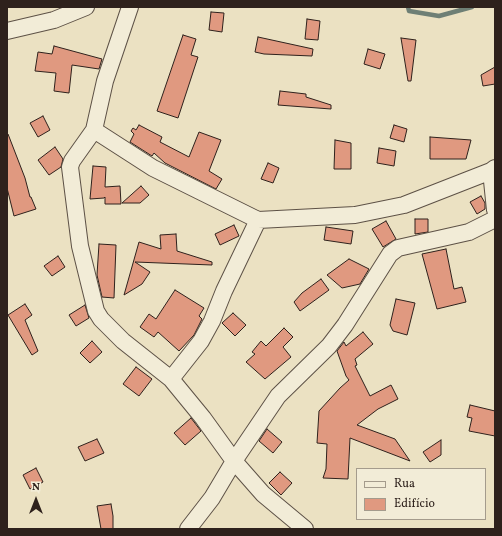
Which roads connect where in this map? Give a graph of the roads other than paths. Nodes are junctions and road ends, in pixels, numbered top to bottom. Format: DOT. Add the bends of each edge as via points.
graph roads {
  1 [pos="86,7"];
  2 [pos="130,7"];
  3 [pos="7,31"];
  4 [pos="94,130"];
  5 [pos="493,170"];
  6 [pos="495,210"];
  7 [pos="495,219"];
  8 [pos="258,220"];
  9 [pos="170,379"];
  10 [pos="234,461"];
  11 [pos="188,529"];
  12 [pos="305,529"];
  1 -- 3 [label="street" via="54,20"];
  2 -- 4 [label="street" via="105,81"];
  4 -- 8 [label="street" via="153,168"];
  4 -- 9 [label="street" via="72,160 70,167 80,246 96,311 123,341"];
  5 -- 6 [label="street"];
  5 -- 8 [label="street" via="404,205 355,214"];
  7 -- 10 [label="street" via="469,232 398,248 390,254 329,346 278,396"];
  8 -- 9 [label="street" via="212,322 201,341"];
  9 -- 10 [label="street" via="203,418"];
  10 -- 11 [label="street" via="212,498"];
  10 -- 12 [label="street" via="263,494"];
}
